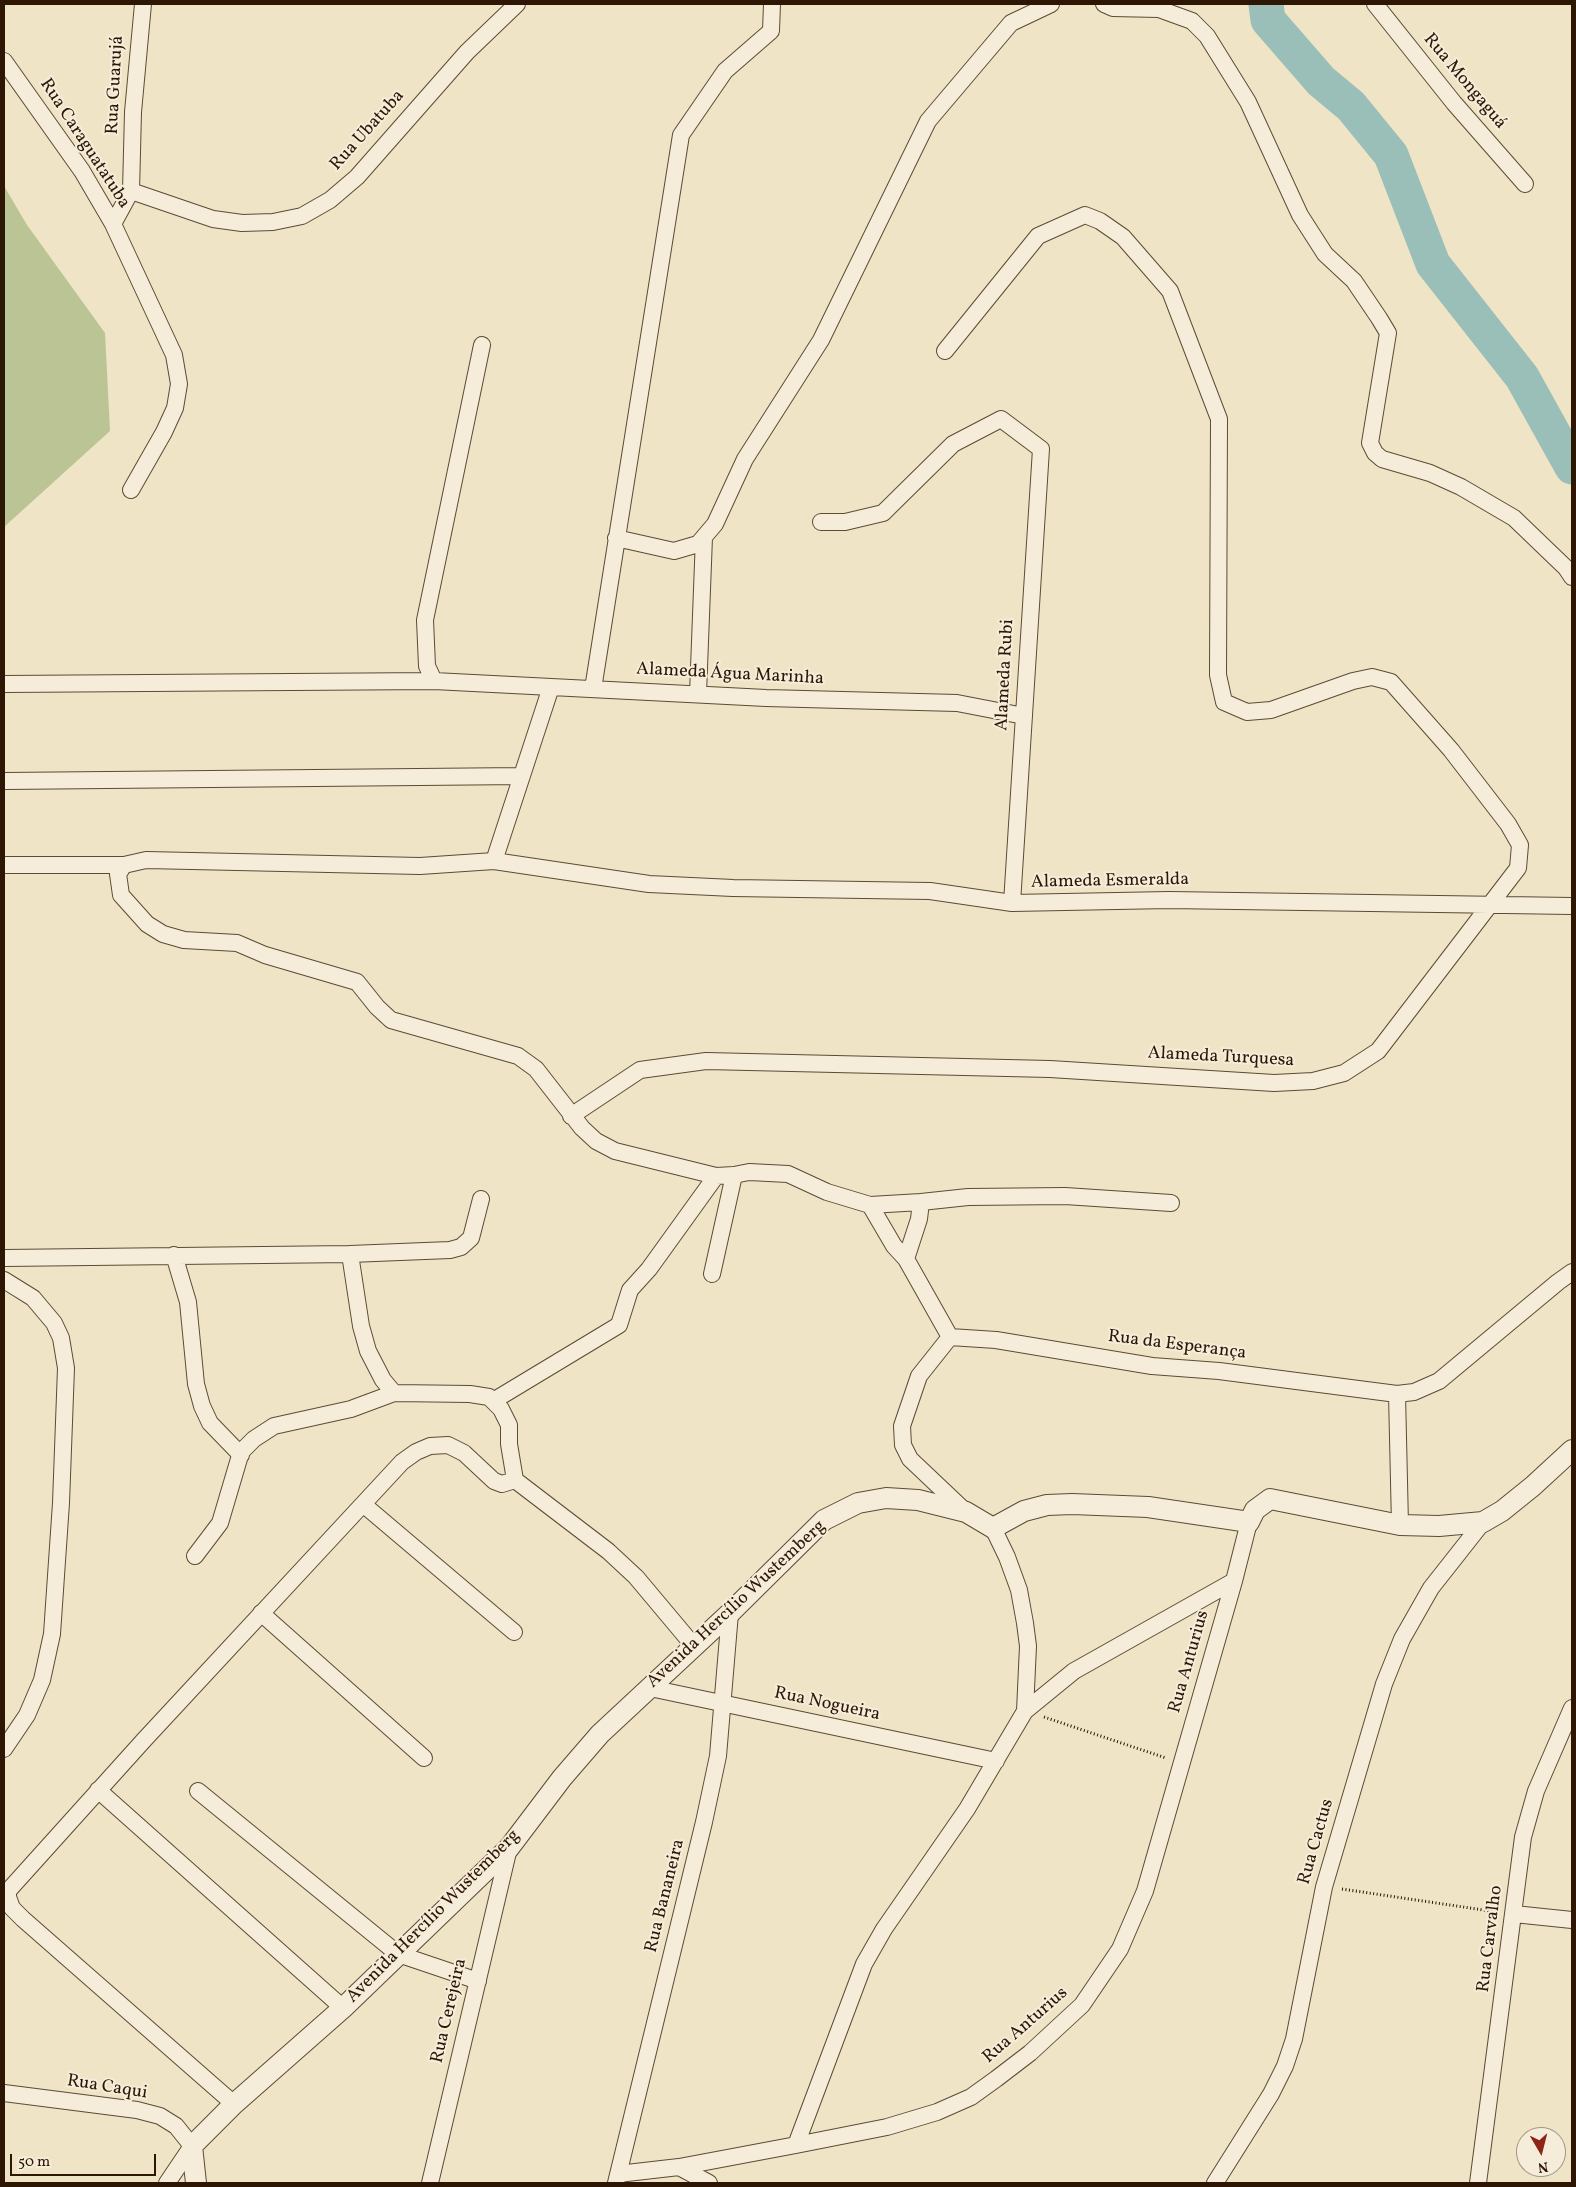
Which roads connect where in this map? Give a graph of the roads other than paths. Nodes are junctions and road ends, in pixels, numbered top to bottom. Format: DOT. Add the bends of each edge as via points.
graph roads {
  1 [pos="143,4"];
  2 [pos="517,4"];
  3 [pos="772,4"];
  4 [pos="1051,4"];
  5 [pos="1104,4"];
  6 [pos="1375,4"];
  7 [pos="4,61"];
  8 [pos="1525,184"];
  9 [pos="131,191"];
  10 [pos="114,224"];
  11 [pos="482,345"];
  12 [pos="945,350"];
  13 [pos="131,490"];
  14 [pos="821,522"];
  15 [pos="704,537"];
  16 [pos="616,538"];
  17 [pos="1572,577"];
  18 [pos="434,681"];
  19 [pos="4,684"];
  20 [pos="551,687"];
  21 [pos="593,689"];
  22 [pos="698,694"];
  23 [pos="1024,716"];
  24 [pos="522,776"];
  25 [pos="4,781"];
  26 [pos="494,861"];
  27 [pos="4,865"];
  28 [pos="124,865"];
  29 [pos="1012,903"];
  30 [pos="1491,906"];
  31 [pos="1572,906"];
  32 [pos="571,1116"];
  33 [pos="734,1175"];
  34 [pos="716,1176"];
  35 [pos="482,1199"];
  36 [pos="921,1202"];
  37 [pos="1171,1203"];
  38 [pos="870,1205"];
  39 [pos="350,1254"];
  40 [pos="174,1255"];
  41 [pos="4,1258"];
  42 [pos="906,1259"];
  43 [pos="1572,1272"];
  44 [pos="712,1274"];
  45 [pos="4,1280"];
  46 [pos="950,1338"];
  47 [pos="394,1393"];
  48 [pos="1397,1394"];
  49 [pos="493,1401"];
  50 [pos="1572,1450"];
  51 [pos="241,1456"];
  52 [pos="515,1480"];
  53 [pos="364,1505"];
  54 [pos="966,1512"];
  55 [pos="1248,1522"];
  56 [pos="1483,1522"];
  57 [pos="1400,1525"];
  58 [pos="993,1528"];
  59 [pos="195,1556"];
  60 [pos="1234,1581"];
  61 [pos="261,1613"];
  62 [pos="730,1613"];
  63 [pos="514,1632"];
  64 [pos="693,1645"];
  65 [pos="650,1688"];
  66 [pos="724,1703"];
  67 [pos="1572,1708"];
  68 [pos="1025,1710"];
  69 [pos="4,1749"];
  70 [pos="424,1758"];
  71 [pos="996,1761"];
  72 [pos="98,1790"];
  73 [pos="198,1791"];
  74 [pos="509,1848"];
  75 [pos="1514,1914"];
  76 [pos="1572,1920"];
  77 [pos="398,1954"];
  78 [pos="478,1981"];
  79 [pos="343,2008"];
  80 [pos="4,2093"];
  81 [pos="234,2104"];
  82 [pos="796,2145"];
  83 [pos="192,2146"];
  84 [pos="679,2167"];
  85 [pos="617,2178"];
  86 [pos="167,2183"];
  87 [pos="196,2183"];
  88 [pos="430,2183"];
  89 [pos="709,2183"];
  90 [pos="1215,2183"];
  91 [pos="1478,2183"];
  1 -- 9 [label="street, Rua Guarujá" via="133,112"];
  2 -- 9 [label="street, Rua Ubatuba" via="467,52 357,177 330,200 302,216 272,222 242,223 213,219"];
  3 -- 16 [label="street" via="771,31 725,71 681,136"];
  4 -- 15 [label="street" via="1011,24 928,121 821,340 745,459 716,524"];
  5 -- 17 [label="street" via="1113,8 1158,9 1192,21 1207,36 1248,102 1300,215 1325,254 1354,281 1380,318 1388,333 1370,443 1375,453 1382,459 1461,486 1514,518"];
  6 -- 8 [label="street, Rua Mongaguá" via="1454,103"];
  7 -- 10 [label="street, Rua Caraguatatuba" via="82,171"];
  9 -- 10 [label="street, Rua Guarujá"];
  10 -- 13 [label="street, Rua Caraguatatuba" via="174,355 179,384 176,408"];
  11 -- 18 [label="street" via="425,620 427,666"];
  12 -- 30 [label="street, Alameda Turquesa" via="1038,236 1086,215 1123,237 1170,291 1219,419 1218,676 1224,702 1247,712 1271,710 1353,681 1372,677 1391,682 1452,750 1520,845 1518,868"];
  14 -- 23 [label="street, Alameda Rubi" via="845,522 883,513 953,444 1001,419 1041,449"];
  15 -- 16 [label="street" via="698,544 674,550"];
  15 -- 22 [label="street"];
  16 -- 21 [label="street"];
  18 -- 19 [label="street, Alameda Água Marinha"];
  18 -- 20 [label="street, Alameda Água Marinha"];
  20 -- 21 [label="street, Alameda Água Marinha"];
  20 -- 24 [label="street"];
  21 -- 22 [label="street, Alameda Água Marinha"];
  22 -- 23 [label="street, Alameda Água Marinha" via="957,703"];
  23 -- 29 [label="street, Alameda Rubi"];
  24 -- 25 [label="street"];
  24 -- 26 [label="street"];
  26 -- 28 [label="street, Alameda Esmeralda" via="420,866 146,860"];
  26 -- 29 [label="street, Alameda Esmeralda" via="649,884 930,891"];
  27 -- 28 [label="street, Alameda Esmeralda"];
  28 -- 32 [label="street" via="118,874 121,895 147,924 164,934 184,940 237,943 265,955 357,982 391,1020 518,1056 536,1069"];
  29 -- 30 [label="street, Alameda Esmeralda" via="1169,900"];
  30 -- 31 [label="street, Alameda Esmeralda"];
  30 -- 32 [label="street, Alameda Turquesa" via="1388,1040 1368,1060 1344,1073 1313,1081 1274,1083 1050,1068 706,1061 640,1070"];
  32 -- 34 [label="street" via="596,1141 615,1151"];
  33 -- 34 [label="street"];
  33 -- 38 [label="street" via="749,1172 788,1174 827,1192"];
  33 -- 44 [label="street"];
  34 -- 49 [label="street" via="649,1269 630,1290 619,1325"];
  35 -- 39 [label="street" via="471,1238 461,1247"];
  36 -- 37 [label="street" via="968,1197 1065,1196"];
  36 -- 38 [label="street"];
  36 -- 42 [label="street"];
  38 -- 42 [label="street" via="894,1246"];
  39 -- 40 [label="street"];
  39 -- 47 [label="street" via="368,1351 383,1380"];
  40 -- 41 [label="street"];
  40 -- 51 [label="street" via="188,1302 196,1384 202,1406 210,1423"];
  42 -- 46 [label="street"];
  43 -- 48 [label="street, Rua da Esperança" via="1440,1381 1414,1392"];
  45 -- 69 [label="street" via="33,1298 54,1323 61,1338 66,1368 52,1634 42,1680 27,1715"];
  46 -- 48 [label="street, Rua da Esperança" via="996,1340 1152,1366"];
  46 -- 54 [label="street" via="919,1376 902,1426 903,1445 910,1459"];
  47 -- 49 [label="street" via="470,1394 489,1397"];
  47 -- 51 [label="street" via="351,1409 274,1426 254,1439"];
  48 -- 57 [label="street"];
  49 -- 52 [label="street" via="509,1425"];
  50 -- 56 [label="street" via="1502,1511"];
  51 -- 59 [label="street" via="220,1523"];
  52 -- 53 [label="street" via="502,1484 494,1481 464,1452 448,1445 430,1446 402,1462"];
  52 -- 64 [label="street" via="636,1577"];
  53 -- 61 [label="street"];
  53 -- 63 [label="street"];
  54 -- 58 [label="street, Avenida Hercílio Wustemberg"];
  54 -- 62 [label="street, Avenida Hercílio Wustemberg" via="918,1500 886,1498 858,1503 824,1520"];
  55 -- 57 [label="street" via="1262,1503 1279,1499"];
  55 -- 58 [label="street" via="1148,1507 1072,1504 1047,1505 1024,1511"];
  55 -- 60 [label="street, Rua Anturius"];
  56 -- 57 [label="street"];
  56 -- 90 [label="street, Rua Cactus" via="1431,1588 1402,1640 1384,1684 1324,1887 1294,2039 1285,2066"];
  58 -- 68 [label="street" via="1019,1590 1025,1623 1028,1646"];
  60 -- 68 [label="street" via="1074,1671"];
  60 -- 82 [label="street, Rua Anturius" via="1145,1891 1120,1949 1082,2005 1030,2053 970,2096 937,2112 887,2127"];
  61 -- 70 [label="street"];
  61 -- 72 [label="street"];
  62 -- 64 [label="street, Avenida Hercílio Wustemberg"];
  62 -- 66 [label="street, Rua Bananeira"];
  64 -- 65 [label="street, Avenida Hercílio Wustemberg"];
  65 -- 66 [label="street, Rua Nogueira"];
  65 -- 74 [label="street, Avenida Hercílio Wustemberg" via="600,1734"];
  66 -- 71 [label="street, Rua Nogueira"];
  66 -- 85 [label="street, Rua Bananeira" via="718,1756 704,1822"];
  67 -- 75 [label="street, Rua Carvalho" via="1536,1791 1523,1837"];
  68 -- 71 [label="street"];
  71 -- 82 [label="street" via="864,1964"];
  72 -- 79 [label="street"];
  72 -- 81 [label="street" via="16,1880 8,1891 12,1908"];
  73 -- 77 [label="street"];
  74 -- 77 [label="street, Avenida Hercílio Wustemberg"];
  74 -- 78 [label="street, Rua Cerejeira"];
  75 -- 76 [label="street"];
  75 -- 91 [label="street, Rua Carvalho"];
  77 -- 78 [label="street"];
  77 -- 79 [label="street, Avenida Hercílio Wustemberg"];
  78 -- 88 [label="street, Rua Cerejeira"];
  79 -- 81 [label="street, Avenida Hercílio Wustemberg"];
  80 -- 83 [label="street, Rua Caqui" via="137,2110 160,2116 176,2126"];
  81 -- 83 [label="street, Avenida Hercílio Wustemberg"];
  82 -- 84 [label="street, Rua Anturius"];
  83 -- 86 [label="street"];
  83 -- 87 [label="street"];
  84 -- 85 [label="street, Rua Anturius"];
  84 -- 89 [label="street"];
}
